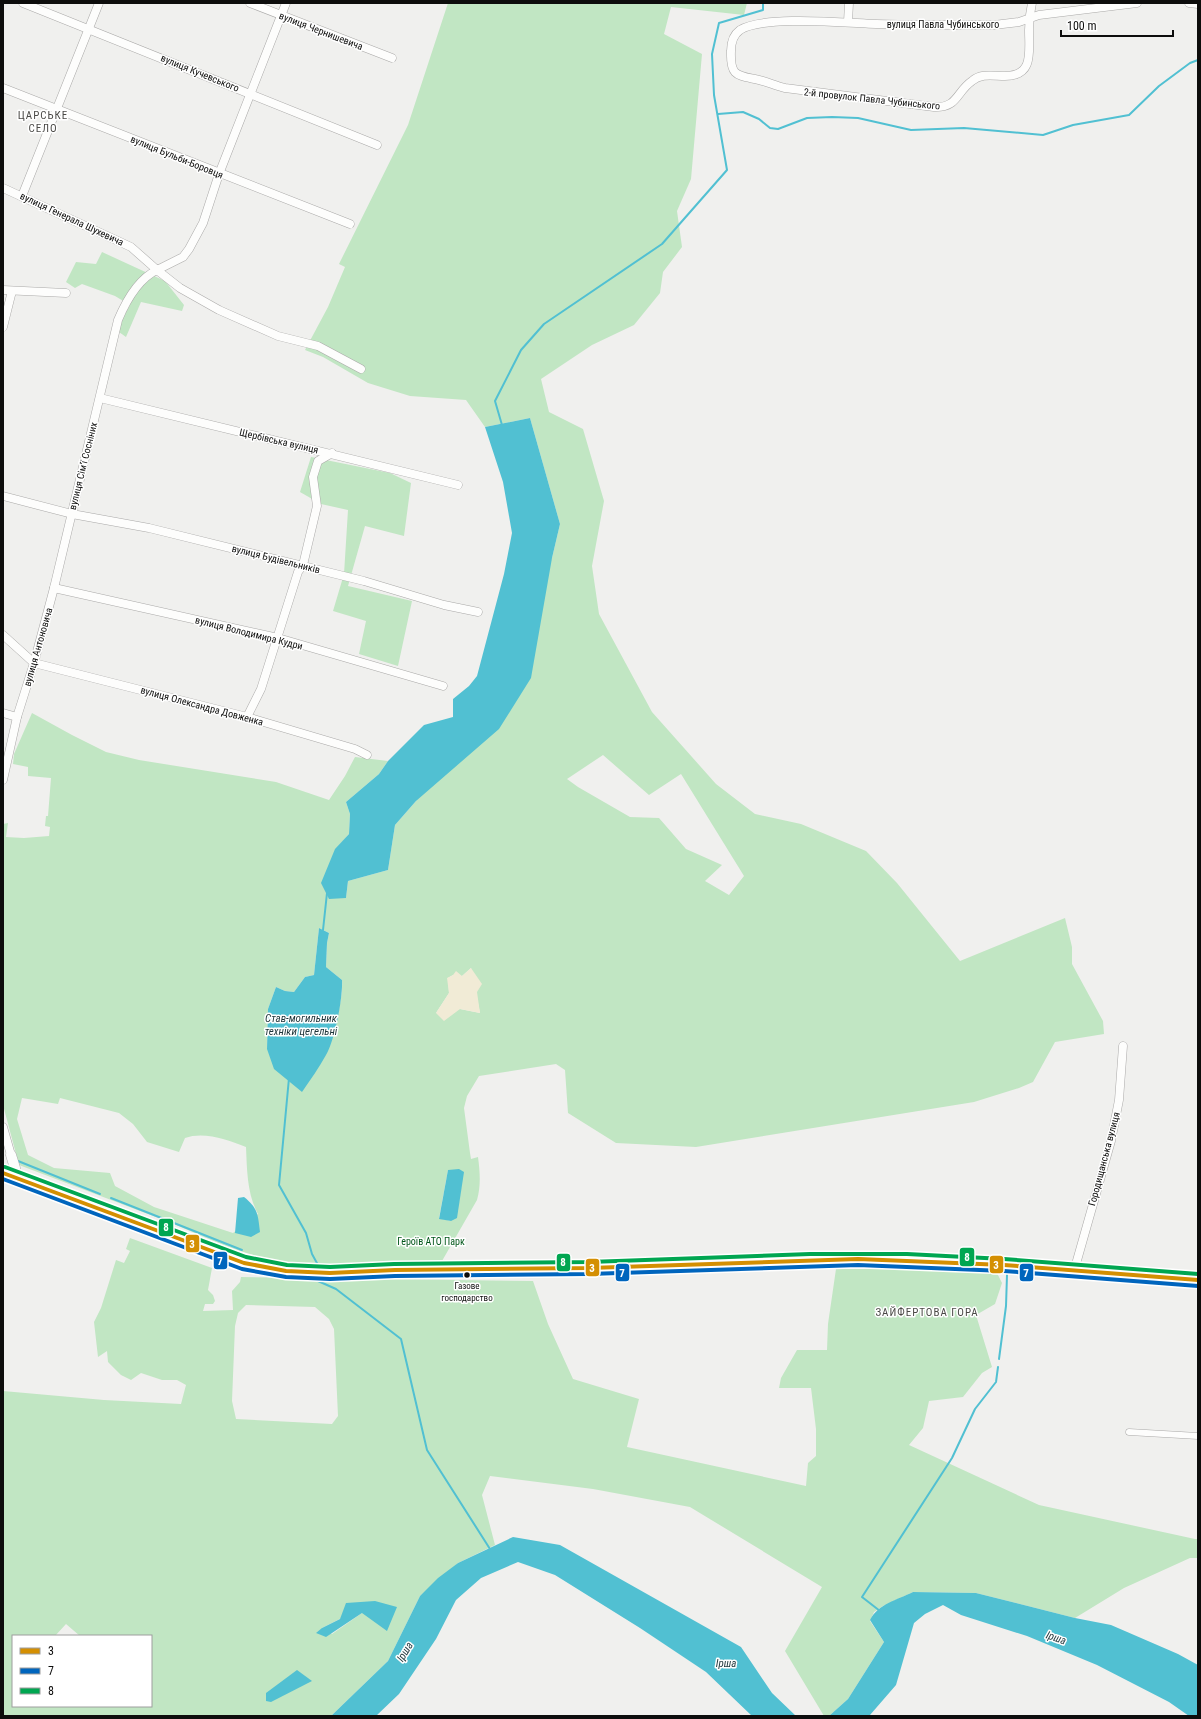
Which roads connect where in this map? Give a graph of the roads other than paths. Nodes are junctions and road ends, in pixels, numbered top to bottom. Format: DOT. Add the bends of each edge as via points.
graph roads {
  1 [pos="23,3"];
  2 [pos="99,3"];
  3 [pos="250,3"];
  4 [pos="286,3"];
  5 [pos="849,3"];
  6 [pos="1032,3"];
  7 [pos="1137,3"];
  8 [pos="1189,3"];
  9 [pos="1198,4"];
  10 [pos="281,16"];
  11 [pos="1029,18"];
  12 [pos="848,22"];
  13 [pos="748,26"];
  14 [pos="89,29"];
  15 [pos="392,58"];
  16 [pos="3,88"];
  17 [pos="250,94"];
  18 [pos="57,109"];
  19 [pos="377,145"];
  20 [pos="219,174"];
  21 [pos="3,188"];
  22 [pos="22,196"];
  23 [pos="350,224"];
  24 [pos="157,270"];
  25 [pos="7,290"];
  26 [pos="66,293"];
  27 [pos="3,327"];
  28 [pos="361,368"];
  29 [pos="100,398"];
  30 [pos="332,454"];
  31 [pos="458,485"];
  32 [pos="3,496"];
  33 [pos="72,514"];
  34 [pos="302,566"];
  35 [pos="54,588"];
  36 [pos="478,612"];
  37 [pos="3,635"];
  38 [pos="278,638"];
  39 [pos="34,663"];
  40 [pos="442,686"];
  41 [pos="3,713"];
  42 [pos="17,717"];
  43 [pos="247,717"];
  44 [pos="367,756"];
  45 [pos="3,780"];
  46 [pos="1123,1046"];
  47 [pos="3,1127"];
  48 [pos="11,1154"];
  49 [pos="3,1173"];
  50 [pos="15,1177"];
  51 [pos="1074,1271"];
  52 [pos="1198,1280"];
  53 [pos="1129,1432"];
  54 [pos="1198,1436"];
  1 -- 14 [label="street, вулиця Кучевського"];
  2 -- 14 [label="street"];
  3 -- 10 [label="street, вулиця Чернишевича"];
  4 -- 10 [label="street"];
  5 -- 12 [label="street"];
  6 -- 11 [label="street"];
  7 -- 11 [label="street, вулиця Павла Чубинського" via="1039,14"];
  8 -- 9 [label="street"];
  10 -- 15 [label="street, вулиця Чернишевича"];
  10 -- 17 [label="street"];
  11 -- 12 [label="street, вулиця Павла Чубинського" via="1012,24 994,25"];
  11 -- 13 [label="street, 2-й провулок Павла Чубинського" via="1029,57 1023,71 1015,75 976,78 952,104 940,108 794,90 738,76 731,65 732,42 736,33"];
  12 -- 13 [label="street, вулиця Павла Чубинського" via="792,21"];
  14 -- 17 [label="street, вулиця Кучевського"];
  14 -- 18 [label="street"];
  16 -- 18 [label="street, вулиця Бульби-Боровця"];
  17 -- 19 [label="street, вулиця Кучевського"];
  17 -- 20 [label="street"];
  18 -- 20 [label="street, вулиця Бульби-Боровця"];
  18 -- 22 [label="street"];
  20 -- 23 [label="street, вулиця Бульби-Боровця"];
  20 -- 24 [label="street" via="203,223 189,249 183,257"];
  21 -- 22 [label="street, вулиця Генерала Шухевича"];
  22 -- 24 [label="street, вулиця Генерала Шухевича" via="131,247"];
  24 -- 28 [label="street, вулиця Генерала Шухевича" via="180,288 219,310 278,336 318,346"];
  24 -- 29 [label="street, вулиця Сім’ї Сосніних" via="139,285 118,320"];
  25 -- 26 [label="street"];
  25 -- 27 [label="street"];
  29 -- 30 [label="street, Щербівська вулиця"];
  29 -- 33 [label="street, вулиця Сім’ї Сосніних"];
  30 -- 31 [label="street, Щербівська вулиця"];
  30 -- 34 [label="street" via="318,461 313,477 317,506"];
  32 -- 33 [label="street, вулиця Сім’ї Сосніних"];
  33 -- 34 [label="street, вулиця Будівельників" via="148,528"];
  33 -- 35 [label="street, вулиця Антоновича"];
  34 -- 36 [label="street, вулиця Будівельників"];
  34 -- 38 [label="street"];
  35 -- 38 [label="street, вулиця Володимира Кудри"];
  35 -- 39 [label="street, вулиця Антоновича"];
  37 -- 39 [label="street"];
  38 -- 40 [label="street, вулиця Володимира Кудри"];
  38 -- 43 [label="street" via="261,689"];
  39 -- 42 [label="street, вулиця Антоновича"];
  39 -- 43 [label="street, вулиця Олександра Довженка"];
  41 -- 42 [label="street"];
  42 -- 45 [label="street, вулиця Антоновича"];
  43 -- 44 [label="street, вулиця Олександра Довженка" via="355,749"];
  46 -- 51 [label="street, Городищанська вулиця" via="1119,1100 1111,1141"];
  47 -- 48 [label="street"];
  48 -- 50 [label="street" via="16,1168"];
  49 -- 50 [label="street"];
  50 -- 51 [label="street" via="244,1263 271,1270 317,1273 855,1259 915,1260"];
  51 -- 52 [label="street"];
  53 -- 54 [label="street"];
}
